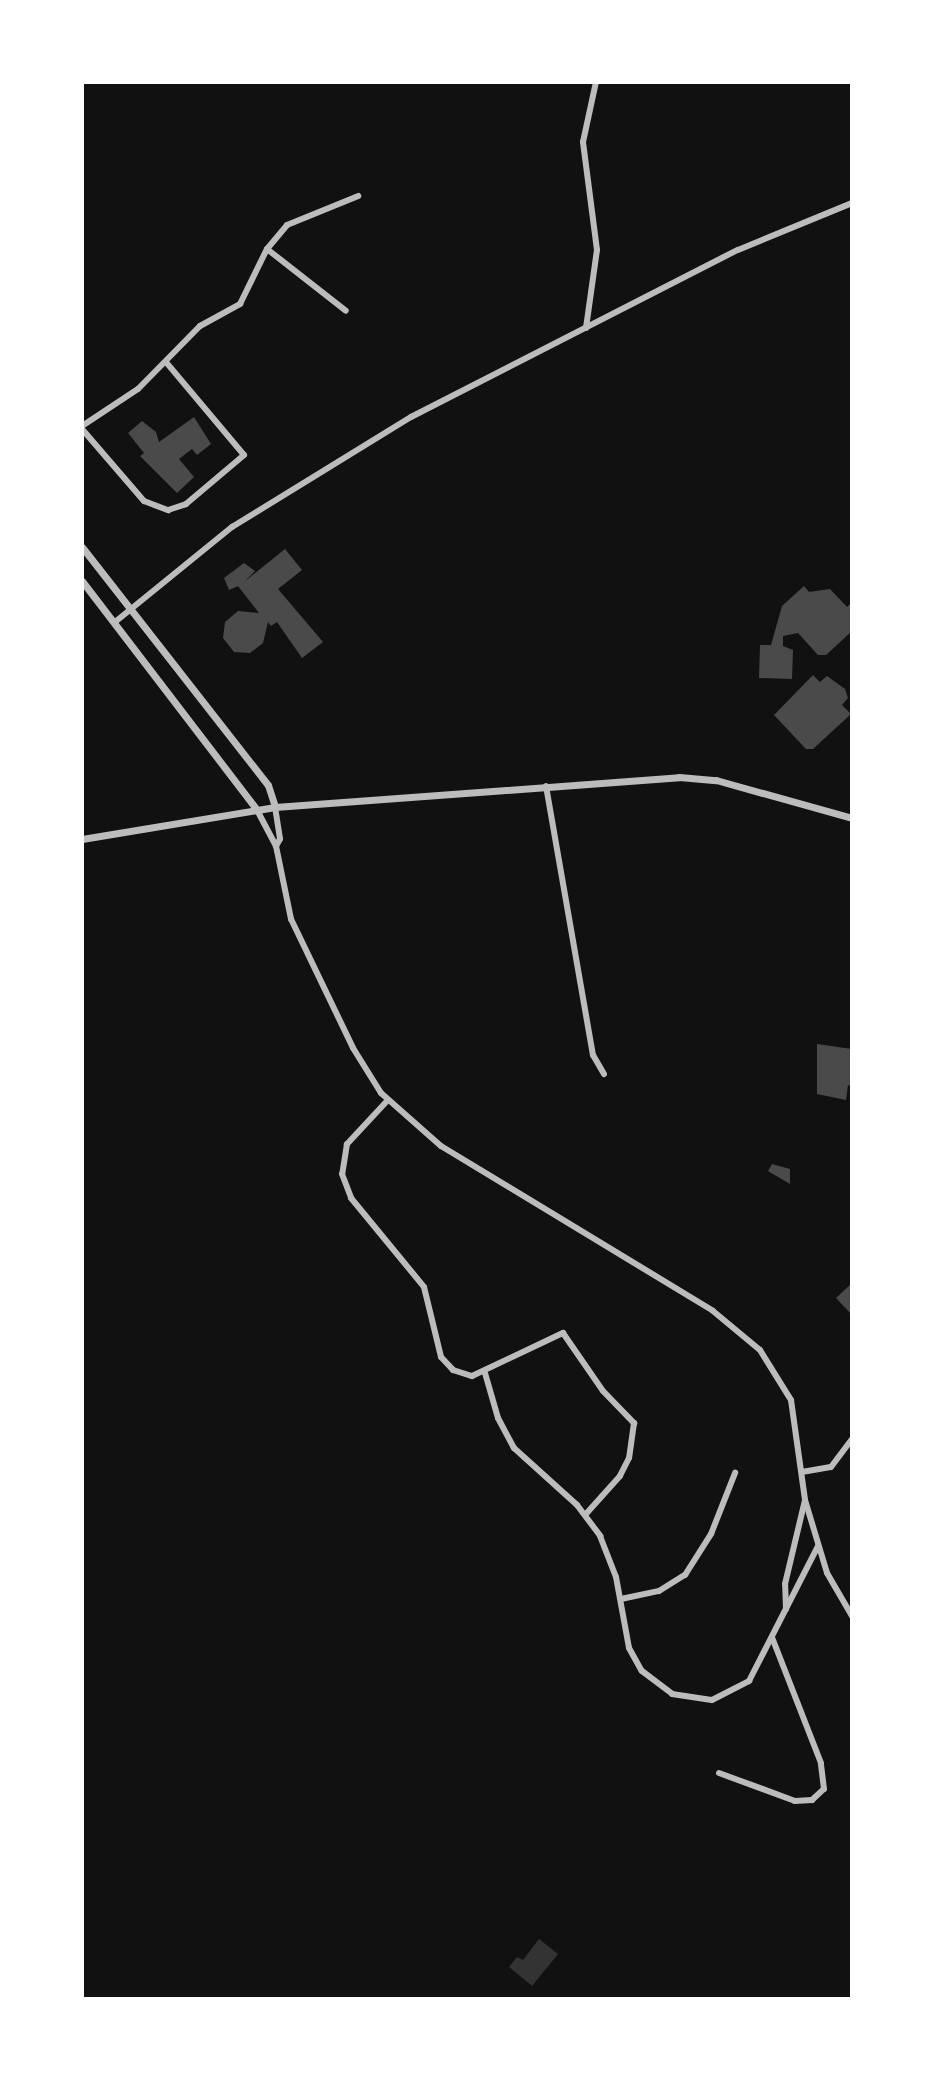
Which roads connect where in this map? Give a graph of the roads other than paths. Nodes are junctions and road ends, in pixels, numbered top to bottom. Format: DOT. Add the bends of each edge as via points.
graph roads {
  1 [pos="596,82"];
  2 [pos="358,196"];
  3 [pos="852,203"];
  4 [pos="267,249"];
  5 [pos="346,311"];
  6 [pos="586,328"];
  7 [pos="166,362"];
  8 [pos="82,428"];
  9 [pos="82,547"];
  10 [pos="82,581"];
  11 [pos="131,609"];
  12 [pos="115,622"];
  13 [pos="546,786"];
  14 [pos="275,807"];
  15 [pos="257,810"];
  16 [pos="852,818"];
  17 [pos="82,839"];
  18 [pos="276,846"];
  19 [pos="604,1074"];
  20 [pos="387,1101"];
  21 [pos="485,1373"];
  22 [pos="852,1439"];
  23 [pos="802,1472"];
  24 [pos="735,1473"];
  25 [pos="805,1500"];
  26 [pos="585,1515"];
  27 [pos="818,1546"];
  28 [pos="621,1599"];
  29 [pos="786,1610"];
  30 [pos="852,1616"];
  31 [pos="772,1637"];
  32 [pos="719,1773"];
  1 -- 6 [label="street" via="583,142 597,250"];
  2 -- 4 [label="street" via="296,219"];
  3 -- 6 [label="street" via="773,233"];
  4 -- 5 [label="street"];
  4 -- 7 [label="street" via="240,304 200,326"];
  6 -- 11 [label="street" via="333,462 232,527"];
  7 -- 8 [label="street"];
  7 -- 8 [label="street" via="244,455 186,504 168,510 144,501"];
  9 -- 11 [label="street"];
  10 -- 12 [label="street"];
  11 -- 12 [label="street"];
  11 -- 14 [label="street" via="268,785"];
  12 -- 15 [label="street"];
  13 -- 14 [label="street"];
  13 -- 16 [label="street" via="716,780"];
  13 -- 19 [label="street" via="593,1055"];
  14 -- 15 [label="street"];
  14 -- 18 [label="street" via="280,839"];
  15 -- 17 [label="street"];
  15 -- 18 [label="street"];
  18 -- 20 [label="street" via="291,919 353,1048"];
  20 -- 21 [label="street" via="347,1144 342,1174 351,1198 424,1287 436,1344 453,1370 472,1376"];
  20 -- 23 [label="street" via="441,1146 742,1332 770,1363 791,1400"];
  21 -- 26 [label="street" via="498,1418 514,1448"];
  21 -- 26 [label="street" via="563,1333 603,1391 634,1423 629,1458 620,1476"];
  22 -- 23 [label="street" via="831,1467"];
  23 -- 25 [label="street"];
  24 -- 28 [label="street" via="707,1544 685,1575 659,1591"];
  25 -- 27 [label="street"];
  25 -- 29 [label="street" via="794,1564 785,1584"];
  26 -- 28 [label="street" via="609,1555"];
  27 -- 29 [label="street"];
  27 -- 30 [label="street"];
  28 -- 31 [label="street" via="634,1659 652,1680 686,1699 712,1700 739,1690"];
  29 -- 31 [label="street"];
  31 -- 32 [label="street" via="821,1763 824,1789 812,1800 795,1801"];
}
